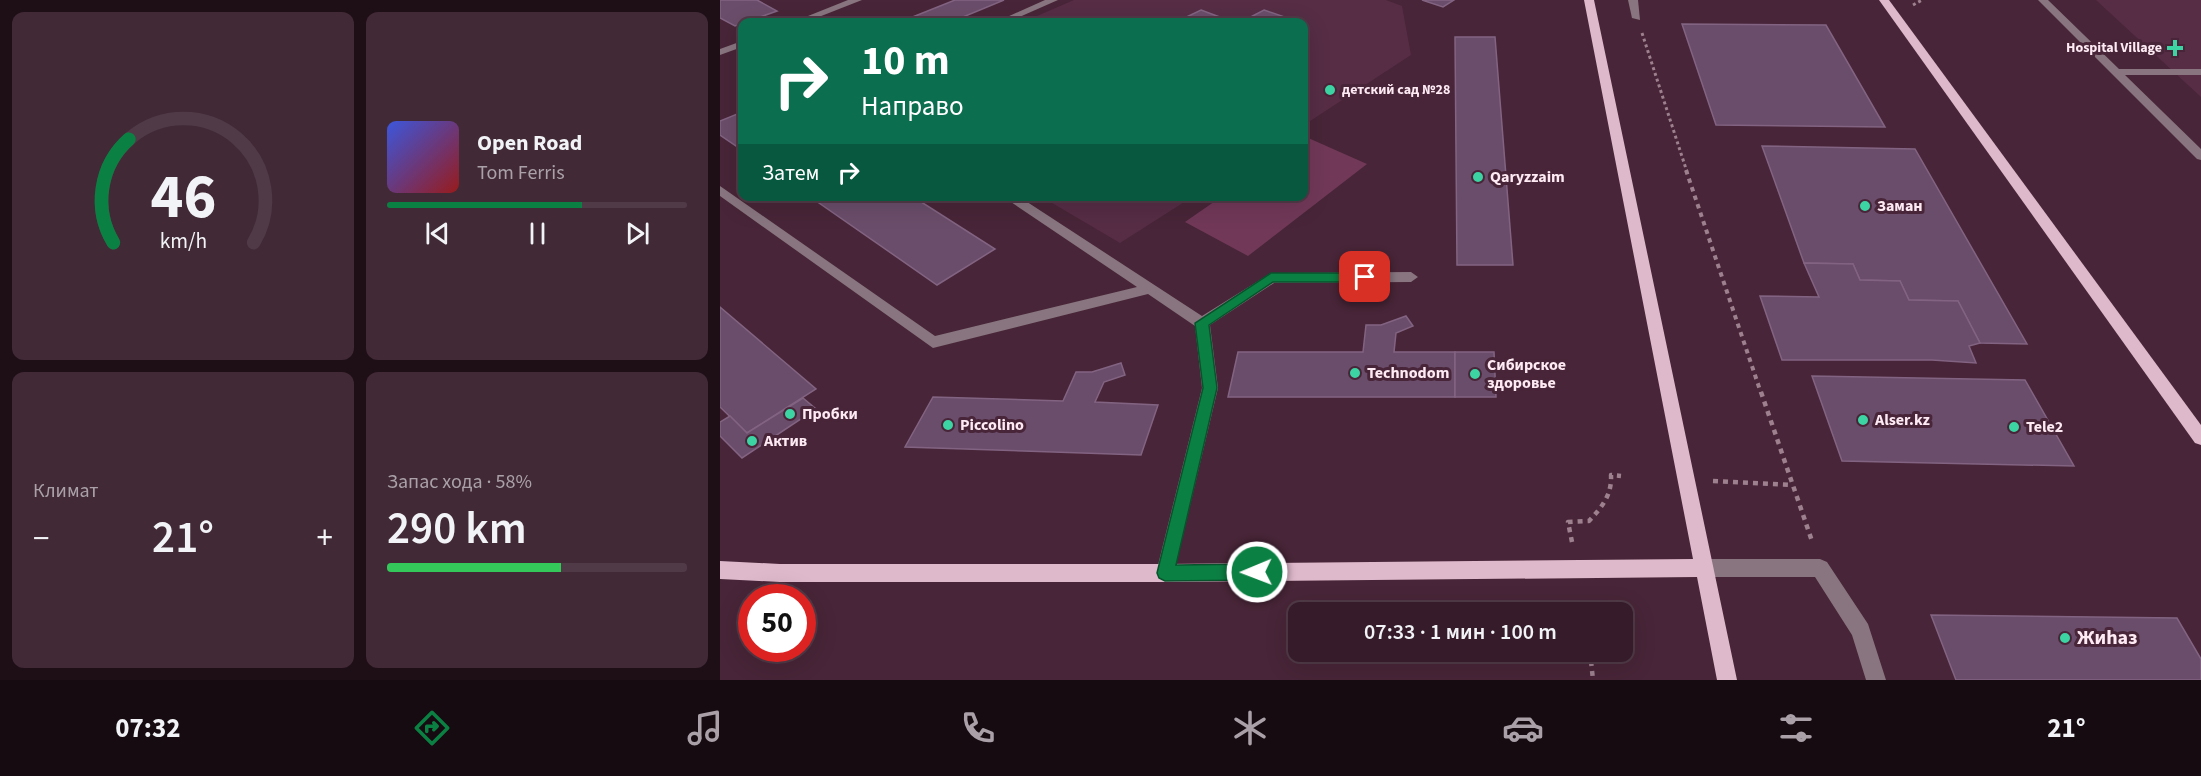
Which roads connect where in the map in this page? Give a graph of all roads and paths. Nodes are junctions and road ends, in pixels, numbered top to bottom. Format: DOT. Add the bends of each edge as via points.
graph roads {
  1 [pos="1053,0"];
  2 [pos="1589,0"];
  3 [pos="1633,0"];
  4 [pos="1884,0"];
  5 [pos="2043,0"];
  6 [pos="849,1"];
  7 [pos="808,18"];
  8 [pos="1010,18"];
  9 [pos="1637,18"];
  10 [pos="738,45"];
  11 [pos="720,52"];
  12 [pos="2116,72"];
  13 [pos="2201,72"];
  14 [pos="2201,156"];
  15 [pos="720,190"];
  16 [pos="1016,201"];
  17 [pos="1412,277"];
  18 [pos="1149,289"];
  19 [pos="1202,323"];
  20 [pos="2201,438"];
  21 [pos="1621,476"];
  22 [pos="1713,481"];
  23 [pos="1792,485"];
  24 [pos="1574,552"];
  25 [pos="1820,567"];
  26 [pos="1704,568"];
  27 [pos="720,570"];
  28 [pos="1165,573"];
  29 [pos="1591,662"];
  30 [pos="1593,680"];
  31 [pos="1727,680"];
  32 [pos="1876,680"];
  1 -- 8 [label="street"];
  2 -- 26 [label="main road"];
  3 -- 9 [label="street"];
  4 -- 20 [label="main road"];
  5 -- 12 [label="street"];
  6 -- 7 [label="street"];
  9 -- 23 [label="path"];
  10 -- 11 [label="street"];
  12 -- 13 [label="street"];
  12 -- 14 [label="street"];
  15 -- 18 [label="street" via="933,342"];
  16 -- 18 [label="street"];
  17 -- 19 [label="street" via="1271,278"];
  18 -- 19 [label="street"];
  19 -- 28 [label="street" via="1210,388"];
  21 -- 24 [label="path" via="1611,475 1613,487 1604,505 1589,521 1568,522"];
  22 -- 23 [label="path"];
  23 -- 25 [label="path"];
  25 -- 26 [label="street"];
  25 -- 32 [label="street" via="1861,631"];
  26 -- 28 [label="main road"];
  26 -- 31 [label="main road"];
  27 -- 28 [label="main road"];
  29 -- 30 [label="path"];
}
